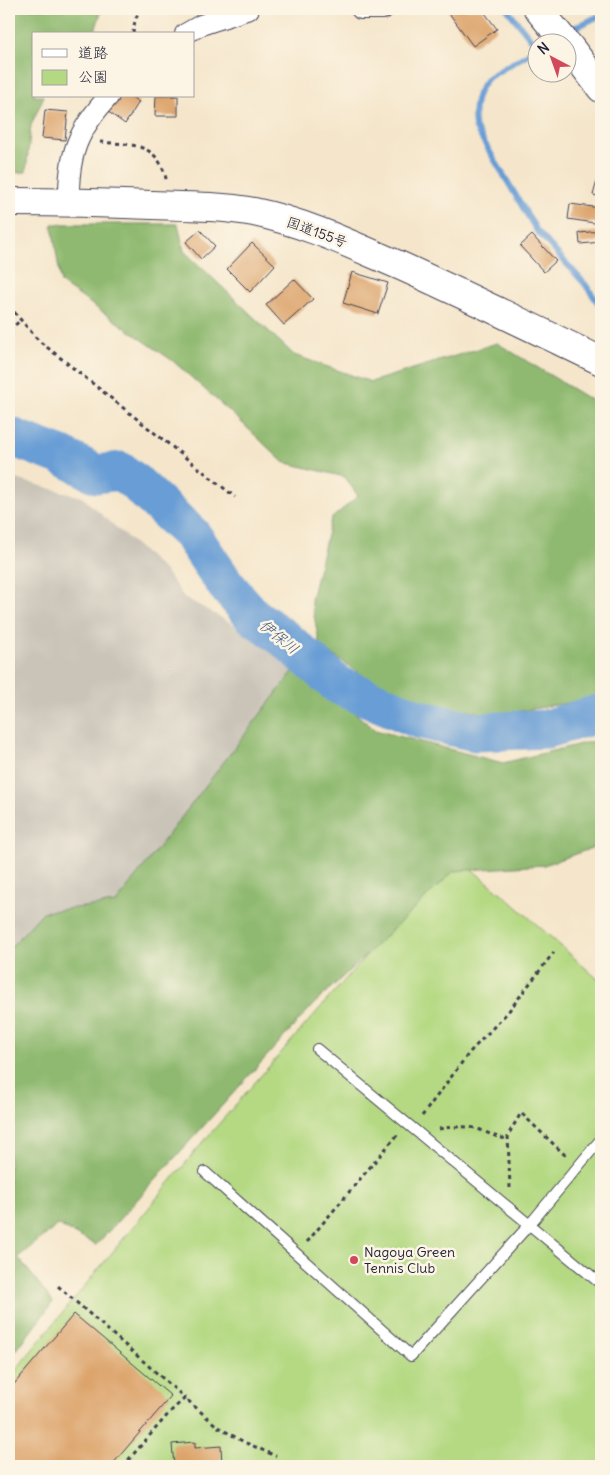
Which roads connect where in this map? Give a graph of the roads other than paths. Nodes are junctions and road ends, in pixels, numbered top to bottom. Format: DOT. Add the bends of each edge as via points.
graph roads {
  1 [pos="249,9"];
  2 [pos="361,9"];
  3 [pos="383,9"];
  4 [pos="547,12"];
  5 [pos="189,32"];
  6 [pos="559,32"];
  7 [pos="578,59"];
  8 [pos="601,88"];
  9 [pos="107,98"];
  10 [pos="9,202"];
  11 [pos="69,202"];
  12 [pos="601,361"];
  13 [pos="317,1049"];
  14 [pos="601,1139"];
  15 [pos="205,1172"];
  16 [pos="530,1224"];
  17 [pos="601,1284"];
  1 -- 5 [label="street"];
  2 -- 3 [label="street"];
  4 -- 6 [label="main road"];
  7 -- 8 [label="main road"];
  9 -- 11 [label="street" via="79,138 70,164"];
  10 -- 11 [label="main road, 国道155号"];
  11 -- 12 [label="main road, 国道155号" via="218,208 288,220 322,231"];
  13 -- 16 [label="lane"];
  14 -- 16 [label="lane"];
  15 -- 16 [label="lane" via="411,1356"];
  16 -- 17 [label="lane"];
}
